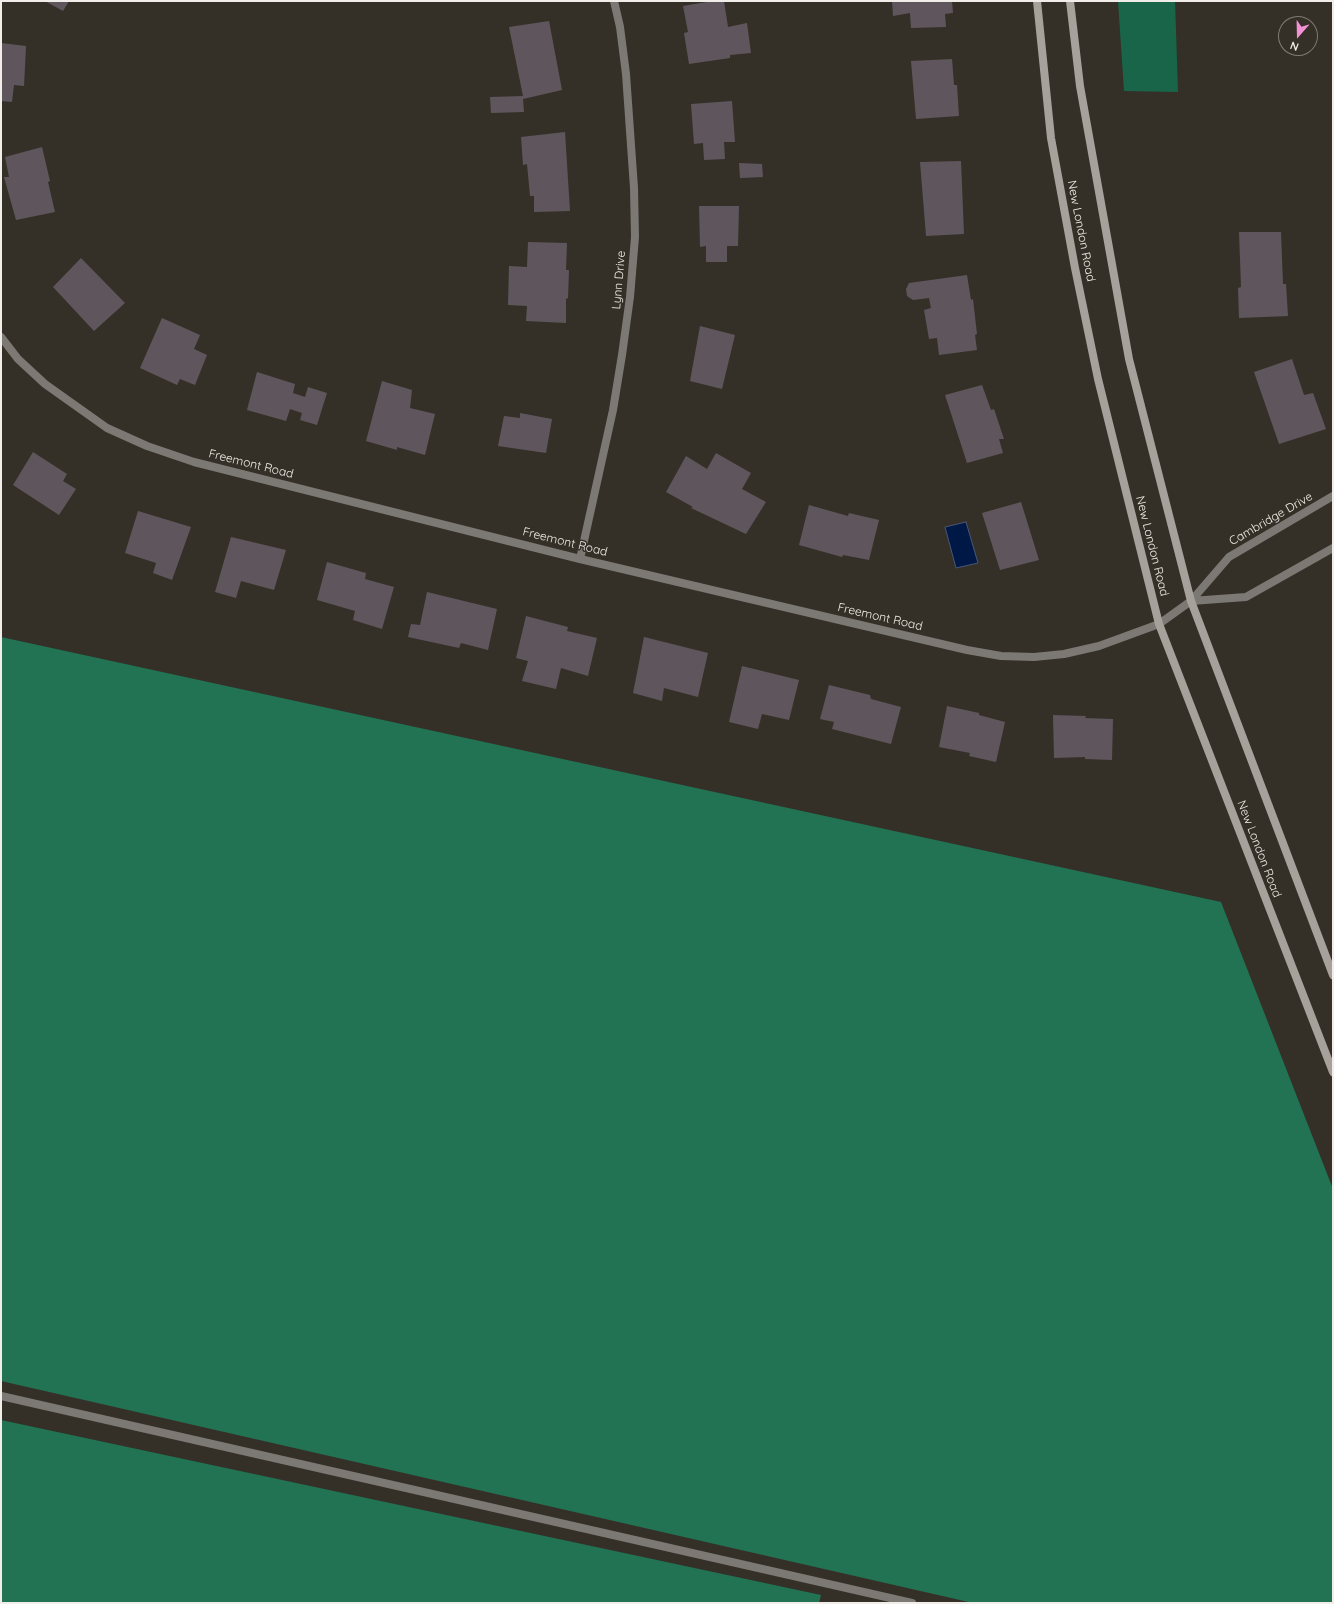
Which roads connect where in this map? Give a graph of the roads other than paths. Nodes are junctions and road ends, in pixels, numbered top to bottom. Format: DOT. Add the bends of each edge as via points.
graph roads {
  1 [pos="614,1"];
  2 [pos="1037,1"];
  3 [pos="1070,1"];
  4 [pos="1,337"];
  5 [pos="1333,496"];
  6 [pos="1333,548"];
  7 [pos="580,559"];
  8 [pos="1191,601"];
  9 [pos="1159,624"];
  10 [pos="1333,975"];
  11 [pos="1333,1072"];
  12 [pos="1,1396"];
  13 [pos="912,1603"];
  1 -- 7 [label="street, Lynn Drive" via="626,74 635,237 630,297 613,410"];
  2 -- 9 [label="main road, New London Road" via="1051,138 1075,268 1098,380"];
  3 -- 8 [label="main road, New London Road" via="1080,86 1129,359"];
  4 -- 7 [label="street, Freemont Road" via="18,359 77,408 107,428 147,446 194,462"];
  5 -- 8 [label="street, Cambridge Drive" via="1229,557"];
  6 -- 8 [label="street" via="1246,597"];
  7 -- 9 [label="street, Freemont Road" via="1001,656 1034,657 1064,654 1099,646"];
  8 -- 9 [label="street, Cambridge Drive"];
  8 -- 10 [label="main road, New London Road"];
  9 -- 11 [label="main road, New London Road"];
  12 -- 13 [label="street"];
}
